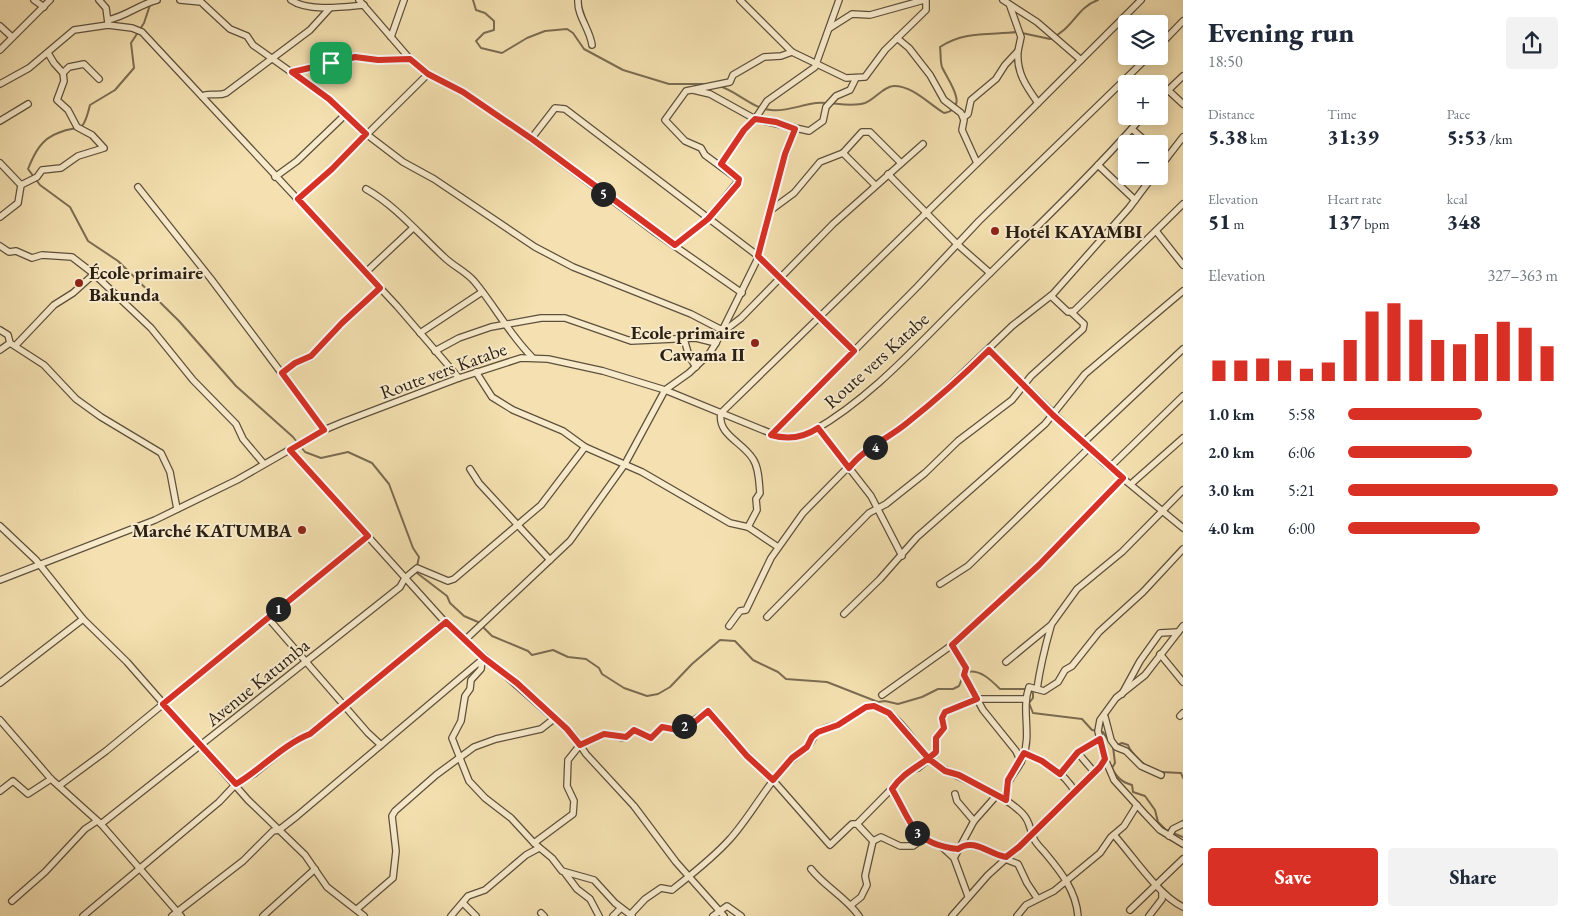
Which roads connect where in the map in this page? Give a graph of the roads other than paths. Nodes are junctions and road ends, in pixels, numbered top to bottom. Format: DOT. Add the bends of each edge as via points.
graph roads {
  1 [pos="34,0"];
  2 [pos="50,0"];
  3 [pos="99,0"];
  4 [pos="157,0"];
  5 [pos="180,0"];
  6 [pos="198,0"];
  7 [pos="291,0"];
  8 [pos="360,0"];
  9 [pos="404,0"];
  10 [pos="578,0"];
  11 [pos="740,0"];
  12 [pos="839,0"];
  13 [pos="925,0"];
  14 [pos="1003,0"];
  15 [pos="1141,0"];
  16 [pos="364,5"];
  17 [pos="1010,6"];
  18 [pos="44,7"];
  19 [pos="330,8"];
  20 [pos="1183,21"];
  21 [pos="108,23"];
  22 [pos="0,26"];
  23 [pos="830,28"];
  24 [pos="12,37"];
  25 [pos="391,37"];
  26 [pos="1168,37"];
  27 [pos="896,38"];
  28 [pos="592,45"];
  29 [pos="0,50"];
  30 [pos="1018,51"];
  31 [pos="792,52"];
  32 [pos="48,53"];
  33 [pos="273,58"];
  34 [pos="410,59"];
  35 [pos="1081,60"];
  36 [pos="817,63"];
  37 [pos="1141,65"];
  38 [pos="292,72"];
  39 [pos="63,73"];
  40 [pos="428,74"];
  41 [pos="1133,75"];
  42 [pos="1183,76"];
  43 [pos="856,78"];
  44 [pos="99,79"];
  45 [pos="0,84"];
  46 [pos="693,90"];
  47 [pos="1168,90"];
  48 [pos="1118,91"];
  49 [pos="202,96"];
  50 [pos="1038,103"];
  51 [pos="28,104"];
  52 [pos="1183,104"];
  53 [pos="346,114"];
  54 [pos="964,117"];
  55 [pos="755,119"];
  56 [pos="0,121"];
  57 [pos="1135,125"];
  58 [pos="795,129"];
  59 [pos="1132,129"];
  60 [pos="366,134"];
  61 [pos="1139,135"];
  62 [pos="1183,137"];
  63 [pos="532,139"];
  64 [pos="923,144"];
  65 [pos="843,153"];
  66 [pos="1168,156"];
  67 [pos="0,162"];
  68 [pos="901,163"];
  69 [pos="977,163"];
  70 [pos="721,164"];
  71 [pos="1098,165"];
  72 [pos="888,174"];
  73 [pos="275,177"];
  74 [pos="21,185"];
  75 [pos="1146,185"];
  76 [pos="875,186"];
  77 [pos="138,187"];
  78 [pos="366,189"];
  79 [pos="298,199"];
  80 [pos="1135,200"];
  81 [pos="1183,204"];
  82 [pos="771,210"];
  83 [pos="926,211"];
  84 [pos="0,217"];
  85 [pos="708,219"];
  86 [pos="413,228"];
  87 [pos="1156,231"];
  88 [pos="957,244"];
  89 [pos="675,245"];
  90 [pos="0,246"];
  91 [pos="758,256"];
  92 [pos="1183,265"];
  93 [pos="366,273"];
  94 [pos="990,273"];
  95 [pos="94,274"];
  96 [pos="780,278"];
  97 [pos="380,288"];
  98 [pos="1183,291"];
  99 [pos="482,292"];
  100 [pos="742,293"];
  101 [pos="1051,296"];
  102 [pos="1071,312"];
  103 [pos="820,317"];
  104 [pos="504,324"];
  105 [pos="0,330"];
  106 [pos="724,330"];
  107 [pos="420,333"];
  108 [pos="684,338"];
  109 [pos="13,344"];
  110 [pos="716,344"];
  111 [pos="1183,349"];
  112 [pos="0,350"];
  113 [pos="989,350"];
  114 [pos="435,351"];
  115 [pos="854,351"];
  116 [pos="532,357"];
  117 [pos="696,367"];
  118 [pos="476,372"];
  119 [pos="282,373"];
  120 [pos="459,378"];
  121 [pos="1022,385"];
  122 [pos="665,390"];
  123 [pos="1183,396"];
  124 [pos="721,413"];
  125 [pos="1053,415"];
  126 [pos="818,428"];
  127 [pos="324,430"];
  128 [pos="771,435"];
  129 [pos="1183,438"];
  130 [pos="1083,443"];
  131 [pos="585,447"];
  132 [pos="292,448"];
  133 [pos="1089,448"];
  134 [pos="264,464"];
  135 [pos="625,464"];
  136 [pos="1110,467"];
  137 [pos="849,468"];
  138 [pos="470,469"];
  139 [pos="1123,478"];
  140 [pos="1131,484"];
  141 [pos="1183,490"];
  142 [pos="877,508"];
  143 [pos="178,509"];
  144 [pos="1164,512"];
  145 [pos="516,525"];
  146 [pos="0,526"];
  147 [pos="748,527"];
  148 [pos="1183,528"];
  149 [pos="368,536"];
  150 [pos="778,547"];
  151 [pos="1183,549"];
  152 [pos="902,556"];
  153 [pos="550,560"];
  154 [pos="40,566"];
  155 [pos="405,578"];
  156 [pos="0,580"];
  157 [pos="940,584"];
  158 [pos="844,614"];
  159 [pos="767,617"];
  160 [pos="268,618"];
  161 [pos="82,619"];
  162 [pos="446,622"];
  163 [pos="1051,625"];
  164 [pos="729,626"];
  165 [pos="1183,626"];
  166 [pos="1178,632"];
  167 [pos="466,639"];
  168 [pos="952,645"];
  169 [pos="1160,654"];
  170 [pos="483,660"];
  171 [pos="306,661"];
  172 [pos="1006,662"];
  173 [pos="1183,682"];
  174 [pos="0,683"];
  175 [pos="1037,689"];
  176 [pos="1122,694"];
  177 [pos="882,695"];
  178 [pos="977,699"];
  179 [pos="1026,699"];
  180 [pos="163,704"];
  181 [pos="345,704"];
  182 [pos="555,718"];
  183 [pos="1105,718"];
  184 [pos="0,720"];
  185 [pos="1100,739"];
  186 [pos="381,744"];
  187 [pos="580,745"];
  188 [pos="201,747"];
  189 [pos="1078,752"];
  190 [pos="1024,753"];
  191 [pos="459,758"];
  192 [pos="929,759"];
  193 [pos="1105,759"];
  194 [pos="1021,762"];
  195 [pos="1095,772"];
  196 [pos="1060,774"];
  197 [pos="1161,775"];
  198 [pos="51,779"];
  199 [pos="773,780"];
  200 [pos="236,784"];
  201 [pos="60,785"];
  202 [pos="892,789"];
  203 [pos="0,792"];
  204 [pos="1075,792"];
  205 [pos="955,794"];
  206 [pos="997,795"];
  207 [pos="1006,800"];
  208 [pos="1137,805"];
  209 [pos="974,821"];
  210 [pos="99,823"];
  211 [pos="857,824"];
  212 [pos="1183,824"];
  213 [pos="279,830"];
  214 [pos="1032,833"];
  215 [pos="1114,835"];
  216 [pos="1168,836"];
  217 [pos="923,839"];
  218 [pos="873,841"];
  219 [pos="1183,844"];
  220 [pos="537,846"];
  221 [pos="941,846"];
  222 [pos="958,849"];
  223 [pos="954,858"];
  224 [pos="1005,858"];
  225 [pos="1183,859"];
  226 [pos="140,868"];
  227 [pos="315,869"];
  228 [pos="811,869"];
  229 [pos="565,873"];
  230 [pos="691,877"];
  231 [pos="1068,880"];
  232 [pos="1155,886"];
  233 [pos="1162,892"];
  234 [pos="968,896"];
  235 [pos="1037,898"];
  236 [pos="12,901"];
  237 [pos="464,904"];
  238 [pos="851,905"];
  239 [pos="1183,907"];
  240 [pos="621,908"];
  241 [pos="357,909"];
  242 [pos="1130,910"];
  243 [pos="722,913"];
  244 [pos="177,914"];
  245 [pos="955,914"];
  246 [pos="632,915"];
  247 [pos="83,916"];
  248 [pos="263,916"];
  249 [pos="364,916"];
  250 [pos="451,916"];
  251 [pos="476,916"];
  252 [pos="599,916"];
  253 [pos="613,916"];
  254 [pos="713,916"];
  255 [pos="741,916"];
  256 [pos="859,916"];
  257 [pos="962,916"];
  258 [pos="1017,916"];
  259 [pos="1078,916"];
  260 [pos="1149,916"];
  1 -- 18 [label="street"];
  2 -- 18 [label="street"];
  3 -- 21 [label="street" via="106,8"];
  4 -- 21 [label="street"];
  5 -- 6 [label="street"];
  6 -- 33 [label="street" via="230,29 247,36 253,45"];
  7 -- 19 [label="street" via="304,6"];
  8 -- 16 [label="street"];
  9 -- 25 [label="street"];
  10 -- 28 [label="street" via="578,9"];
  11 -- 31 [label="street"];
  12 -- 23 [label="street"];
  13 -- 23 [label="street" via="870,15 852,14"];
  13 -- 27 [label="street" via="926,10"];
  14 -- 17 [label="street"];
  15 -- 35 [label="street"];
  16 -- 19 [label="street"];
  16 -- 25 [label="street"];
  17 -- 30 [label="street" via="1021,37"];
  17 -- 35 [label="street" via="1037,22"];
  18 -- 24 [label="street"];
  19 -- 33 [label="street" via="310,30"];
  20 -- 26 [label="street"];
  21 -- 32 [label="street" via="74,30"];
  21 -- 49 [label="street" via="142,32"];
  22 -- 24 [label="street"];
  23 -- 36 [label="street"];
  24 -- 29 [label="street"];
  25 -- 34 [label="street"];
  27 -- 43 [label="street" via="872,70"];
  27 -- 54 [label="street" via="909,48 930,75 944,100"];
  30 -- 50 [label="street" via="1020,76"];
  30 -- 54 [label="street" via="996,79 971,100 968,114"];
  31 -- 36 [label="street"];
  31 -- 46 [label="street" via="764,57 733,75 730,82"];
  32 -- 39 [label="street"];
  32 -- 45 [label="street"];
  33 -- 38 [label="street"];
  33 -- 49 [label="street" via="226,93"];
  34 -- 38 [label="street" via="355,57"];
  34 -- 40 [label="street"];
  35 -- 50 [label="street"];
  36 -- 43 [label="street" via="843,78"];
  36 -- 55 [label="street" via="802,78 767,101"];
  37 -- 41 [label="street"];
  38 -- 53 [label="street"];
  39 -- 44 [label="street" via="69,66 84,64"];
  39 -- 74 [label="street" via="64,82 57,100 68,110 77,127 92,135 104,148 78,156 61,168 42,170 37,177"];
  40 -- 60 [label="street"];
  40 -- 63 [label="street" via="463,92"];
  42 -- 47 [label="street"];
  43 -- 58 [label="street" via="850,90 836,96 826,107 824,120 816,127 809,131"];
  46 -- 55 [label="street" via="710,94"];
  46 -- 70 [label="street" via="686,92 665,122 685,141 698,146 705,156"];
  47 -- 52 [label="street"];
  48 -- 88 [label="street"];
  49 -- 73 [label="street"];
  50 -- 69 [label="street"];
  51 -- 56 [label="street"];
  53 -- 60 [label="street"];
  53 -- 73 [label="street" via="297,161"];
  54 -- 69 [label="street" via="962,130"];
  55 -- 58 [label="street"];
  55 -- 70 [label="street"];
  57 -- 59 [label="street, Route vers Katabe"];
  58 -- 82 [label="street"];
  59 -- 61 [label="street"];
  59 -- 71 [label="street, Route vers Katabe"];
  60 -- 79 [label="street"];
  60 -- 106 [label="street" via="403,162 535,247 573,267"];
  62 -- 66 [label="street"];
  63 -- 85 [label="street" via="555,108 562,108"];
  63 -- 89 [label="street"];
  64 -- 68 [label="street"];
  65 -- 68 [label="street" via="862,132 870,132"];
  65 -- 76 [label="street"];
  65 -- 82 [label="street" via="820,162 790,197"];
  67 -- 74 [label="street"];
  68 -- 72 [label="street"];
  69 -- 83 [label="street"];
  70 -- 85 [label="street" via="739,181"];
  71 -- 80 [label="street"];
  71 -- 94 [label="street, Route vers Katabe"];
  72 -- 76 [label="street"];
  72 -- 83 [label="street"];
  73 -- 79 [label="street"];
  74 -- 84 [label="street" via="18,203"];
  75 -- 80 [label="street"];
  76 -- 96 [label="street"];
  77 -- 119 [label="street"];
  78 -- 86 [label="street" via="387,201"];
  79 -- 93 [label="street"];
  80 -- 101 [label="street"];
  81 -- 87 [label="street"];
  82 -- 91 [label="street"];
  83 -- 88 [label="street"];
  83 -- 103 [label="street"];
  85 -- 89 [label="street"];
  85 -- 91 [label="street"];
  86 -- 93 [label="street"];
  86 -- 99 [label="street" via="471,278"];
  87 -- 92 [label="street"];
  87 -- 102 [label="street"];
  88 -- 94 [label="street"];
  88 -- 115 [label="street"];
  89 -- 100 [label="street"];
  90 -- 95 [label="street" via="8,252 16,251 32,258 42,255 72,257"];
  91 -- 96 [label="street"];
  91 -- 100 [label="street"];
  93 -- 97 [label="street"];
  94 -- 126 [label="street, Route vers Katabe" via="884,376"];
  95 -- 109 [label="street" via="54,305"];
  95 -- 134 [label="street" via="151,328 193,380 236,424 243,440"];
  96 -- 103 [label="street"];
  96 -- 106 [label="street" via="741,318"];
  97 -- 107 [label="street"];
  97 -- 119 [label="street" via="311,356"];
  98 -- 125 [label="street" via="1085,374"];
  99 -- 104 [label="street"];
  99 -- 107 [label="street"];
  100 -- 106 [label="street"];
  101 -- 102 [label="street"];
  101 -- 113 [label="street" via="1012,326"];
  102 -- 121 [label="street" via="1084,324 1083,329"];
  103 -- 115 [label="street"];
  103 -- 124 [label="street"];
  104 -- 108 [label="street" via="565,318 631,341"];
  104 -- 114 [label="street" via="459,338"];
  104 -- 116 [label="street"];
  105 -- 109 [label="street"];
  106 -- 110 [label="street"];
  107 -- 114 [label="street"];
  108 -- 110 [label="street" via="701,338"];
  108 -- 117 [label="street"];
  109 -- 112 [label="street"];
  109 -- 143 [label="street" via="44,365 76,399 161,453 170,472"];
  110 -- 117 [label="street"];
  111 -- 130 [label="street"];
  113 -- 121 [label="street"];
  113 -- 137 [label="street" via="935,400 887,439 864,452"];
  114 -- 120 [label="street"];
  115 -- 128 [label="street"];
  116 -- 118 [label="street, Route vers Katabe" via="507,361"];
  116 -- 122 [label="street, Route vers Katabe" via="603,370"];
  117 -- 122 [label="street"];
  118 -- 120 [label="street, Route vers Katabe"];
  118 -- 131 [label="street" via="492,396 513,410 563,431"];
  119 -- 127 [label="street"];
  120 -- 127 [label="street, Route vers Katabe"];
  121 -- 125 [label="street"];
  121 -- 142 [label="street" via="1012,400"];
  122 -- 124 [label="street, Route vers Katabe"];
  122 -- 135 [label="street"];
  123 -- 136 [label="street"];
  124 -- 128 [label="street, Route vers Katabe"];
  124 -- 147 [label="street" via="723,428 756,464 760,493 756,499 757,510"];
  125 -- 130 [label="street"];
  125 -- 152 [label="street" via="1020,449 917,537"];
  126 -- 128 [label="street, Route vers Katabe" via="790,438"];
  126 -- 137 [label="street"];
  127 -- 132 [label="street, Route vers Katabe"];
  129 -- 140 [label="street"];
  130 -- 133 [label="street"];
  131 -- 135 [label="street"];
  131 -- 145 [label="street" via="548,498"];
  132 -- 134 [label="street, Route vers Katabe"];
  132 -- 149 [label="street"];
  133 -- 136 [label="street"];
  133 -- 157 [label="street" via="968,566"];
  134 -- 143 [label="street, Route vers Katabe"];
  135 -- 147 [label="street" via="730,524"];
  135 -- 153 [label="street" via="578,531"];
  136 -- 139 [label="street"];
  137 -- 142 [label="street"];
  137 -- 150 [label="street" via="802,513"];
  138 -- 145 [label="street" via="474,478"];
  139 -- 140 [label="street"];
  139 -- 168 [label="street" via="1039,565"];
  140 -- 144 [label="street"];
  141 -- 144 [label="street"];
  142 -- 152 [label="street"];
  142 -- 159 [label="street" via="840,541"];
  143 -- 154 [label="street, Route vers Katabe"];
  144 -- 148 [label="street"];
  144 -- 163 [label="street" via="1076,589"];
  145 -- 153 [label="street"];
  145 -- 155 [label="street" via="454,579 448,581 420,568"];
  146 -- 154 [label="street"];
  147 -- 150 [label="street"];
  149 -- 155 [label="street"];
  149 -- 160 [label="street"];
  150 -- 164 [label="street" via="746,610 739,612"];
  151 -- 175 [label="street" via="1099,632 1058,682 1045,691"];
  152 -- 158 [label="street"];
  153 -- 167 [label="street"];
  154 -- 156 [label="street, Route vers Katabe"];
  154 -- 161 [label="street"];
  155 -- 162 [label="street"];
  155 -- 171 [label="street, Avenue Katumba" via="400,587"];
  160 -- 171 [label="street"];
  160 -- 180 [label="street"];
  161 -- 174 [label="street"];
  161 -- 180 [label="street"];
  162 -- 167 [label="street"];
  162 -- 181 [label="street"];
  163 -- 172 [label="street"];
  163 -- 175 [label="street"];
  165 -- 166 [label="street"];
  166 -- 169 [label="street"];
  166 -- 176 [label="street" via="1160,633"];
  167 -- 170 [label="street"];
  168 -- 177 [label="street"];
  168 -- 178 [label="street" via="966,668 964,675"];
  169 -- 173 [label="street"];
  169 -- 176 [label="street" via="1144,676"];
  170 -- 182 [label="street" via="517,683"];
  170 -- 186 [label="street"];
  170 -- 191 [label="street" via="481,669 471,680 461,721 452,738"];
  171 -- 181 [label="street"];
  171 -- 188 [label="street, Avenue Katumba"];
  175 -- 179 [label="street" via="1029,687"];
  176 -- 183 [label="street" via="1110,706"];
  178 -- 179 [label="street"];
  178 -- 192 [label="street" via="945,712 942,718 944,728 936,738 936,752"];
  178 -- 194 [label="street"];
  179 -- 190 [label="street" via="1028,720"];
  180 -- 188 [label="street"];
  180 -- 201 [label="street"];
  181 -- 186 [label="street"];
  181 -- 200 [label="street" via="310,734 294,740 255,773"];
  182 -- 187 [label="street"];
  182 -- 191 [label="street" via="541,729 481,744"];
  183 -- 185 [label="street" via="1098,725"];
  183 -- 197 [label="street" via="1116,747 1126,751 1141,766"];
  184 -- 198 [label="street"];
  185 -- 189 [label="street"];
  185 -- 193 [label="street"];
  186 -- 213 [label="street"];
  187 -- 199 [label="street" via="604,734 626,737 634,730 651,738 662,727 678,730 708,711"];
  187 -- 220 [label="street" via="568,763 567,786 574,802 573,814"];
  187 -- 230 [label="street"];
  188 -- 200 [label="street"];
  188 -- 210 [label="street, Avenue Katumba"];
  189 -- 195 [label="street"];
  189 -- 196 [label="street"];
  190 -- 194 [label="street"];
  190 -- 196 [label="street"];
  191 -- 220 [label="street" via="469,781"];
  191 -- 241 [label="street" via="393,814 396,851 393,878"];
  192 -- 199 [label="street" via="889,713 868,707 838,725 818,732"];
  192 -- 202 [label="street" via="909,771"];
  192 -- 206 [label="street" via="945,771"];
  193 -- 195 [label="street"];
  193 -- 208 [label="street" via="1114,780"];
  194 -- 207 [label="street" via="1008,780"];
  195 -- 204 [label="street"];
  196 -- 204 [label="street"];
  198 -- 201 [label="street"];
  198 -- 203 [label="street" via="28,794 12,781"];
  199 -- 211 [label="street" via="830,845 852,824"];
  199 -- 230 [label="street" via="732,838"];
  200 -- 213 [label="street"];
  200 -- 226 [label="street"];
  201 -- 210 [label="street"];
  202 -- 211 [label="street"];
  202 -- 217 [label="street" via="913,828"];
  204 -- 214 [label="street"];
  205 -- 209 [label="street"];
  206 -- 207 [label="street"];
  206 -- 209 [label="street"];
  207 -- 214 [label="street" via="1024,815"];
  208 -- 215 [label="street"];
  208 -- 216 [label="street"];
  209 -- 222 [label="street"];
  210 -- 226 [label="street"];
  210 -- 236 [label="street, Avenue Katumba" via="85,829 45,872"];
  211 -- 218 [label="street"];
  212 -- 216 [label="street"];
  213 -- 227 [label="street"];
  213 -- 244 [label="street" via="273,831 243,861"];
  214 -- 224 [label="street"];
  214 -- 231 [label="street" via="1038,845"];
  215 -- 231 [label="street" via="1100,853"];
  215 -- 232 [label="street"];
  216 -- 219 [label="street"];
  217 -- 218 [label="street" via="913,846 900,846 880,837"];
  217 -- 221 [label="street"];
  218 -- 238 [label="street" via="865,876 867,886"];
  220 -- 229 [label="street"];
  220 -- 237 [label="street" via="485,890 468,896"];
  221 -- 222 [label="street"];
  221 -- 223 [label="street"];
  222 -- 223 [label="street"];
  222 -- 224 [label="street" via="964,845 975,846"];
  223 -- 234 [label="street"];
  224 -- 234 [label="street"];
  224 -- 235 [label="street" via="1018,864"];
  225 -- 232 [label="street"];
  226 -- 244 [label="street"];
  226 -- 247 [label="street"];
  227 -- 241 [label="street" via="327,887"];
  227 -- 248 [label="street"];
  228 -- 238 [label="street"];
  229 -- 240 [label="street" via="594,880"];
  229 -- 252 [label="street" via="591,901"];
  230 -- 243 [label="street"];
  230 -- 246 [label="street" via="685,878 672,890 661,888 645,899"];
  231 -- 235 [label="street"];
  231 -- 259 [label="street"];
  232 -- 233 [label="street"];
  232 -- 242 [label="street"];
  233 -- 239 [label="street"];
  233 -- 260 [label="street" via="1162,898"];
  234 -- 245 [label="street"];
  235 -- 258 [label="street"];
  237 -- 250 [label="street"];
  237 -- 251 [label="street"];
  238 -- 256 [label="street"];
  240 -- 246 [label="street"];
  240 -- 253 [label="street"];
  241 -- 249 [label="street"];
  243 -- 254 [label="street"];
  243 -- 255 [label="street" via="728,906"];
  245 -- 257 [label="street"];
}
